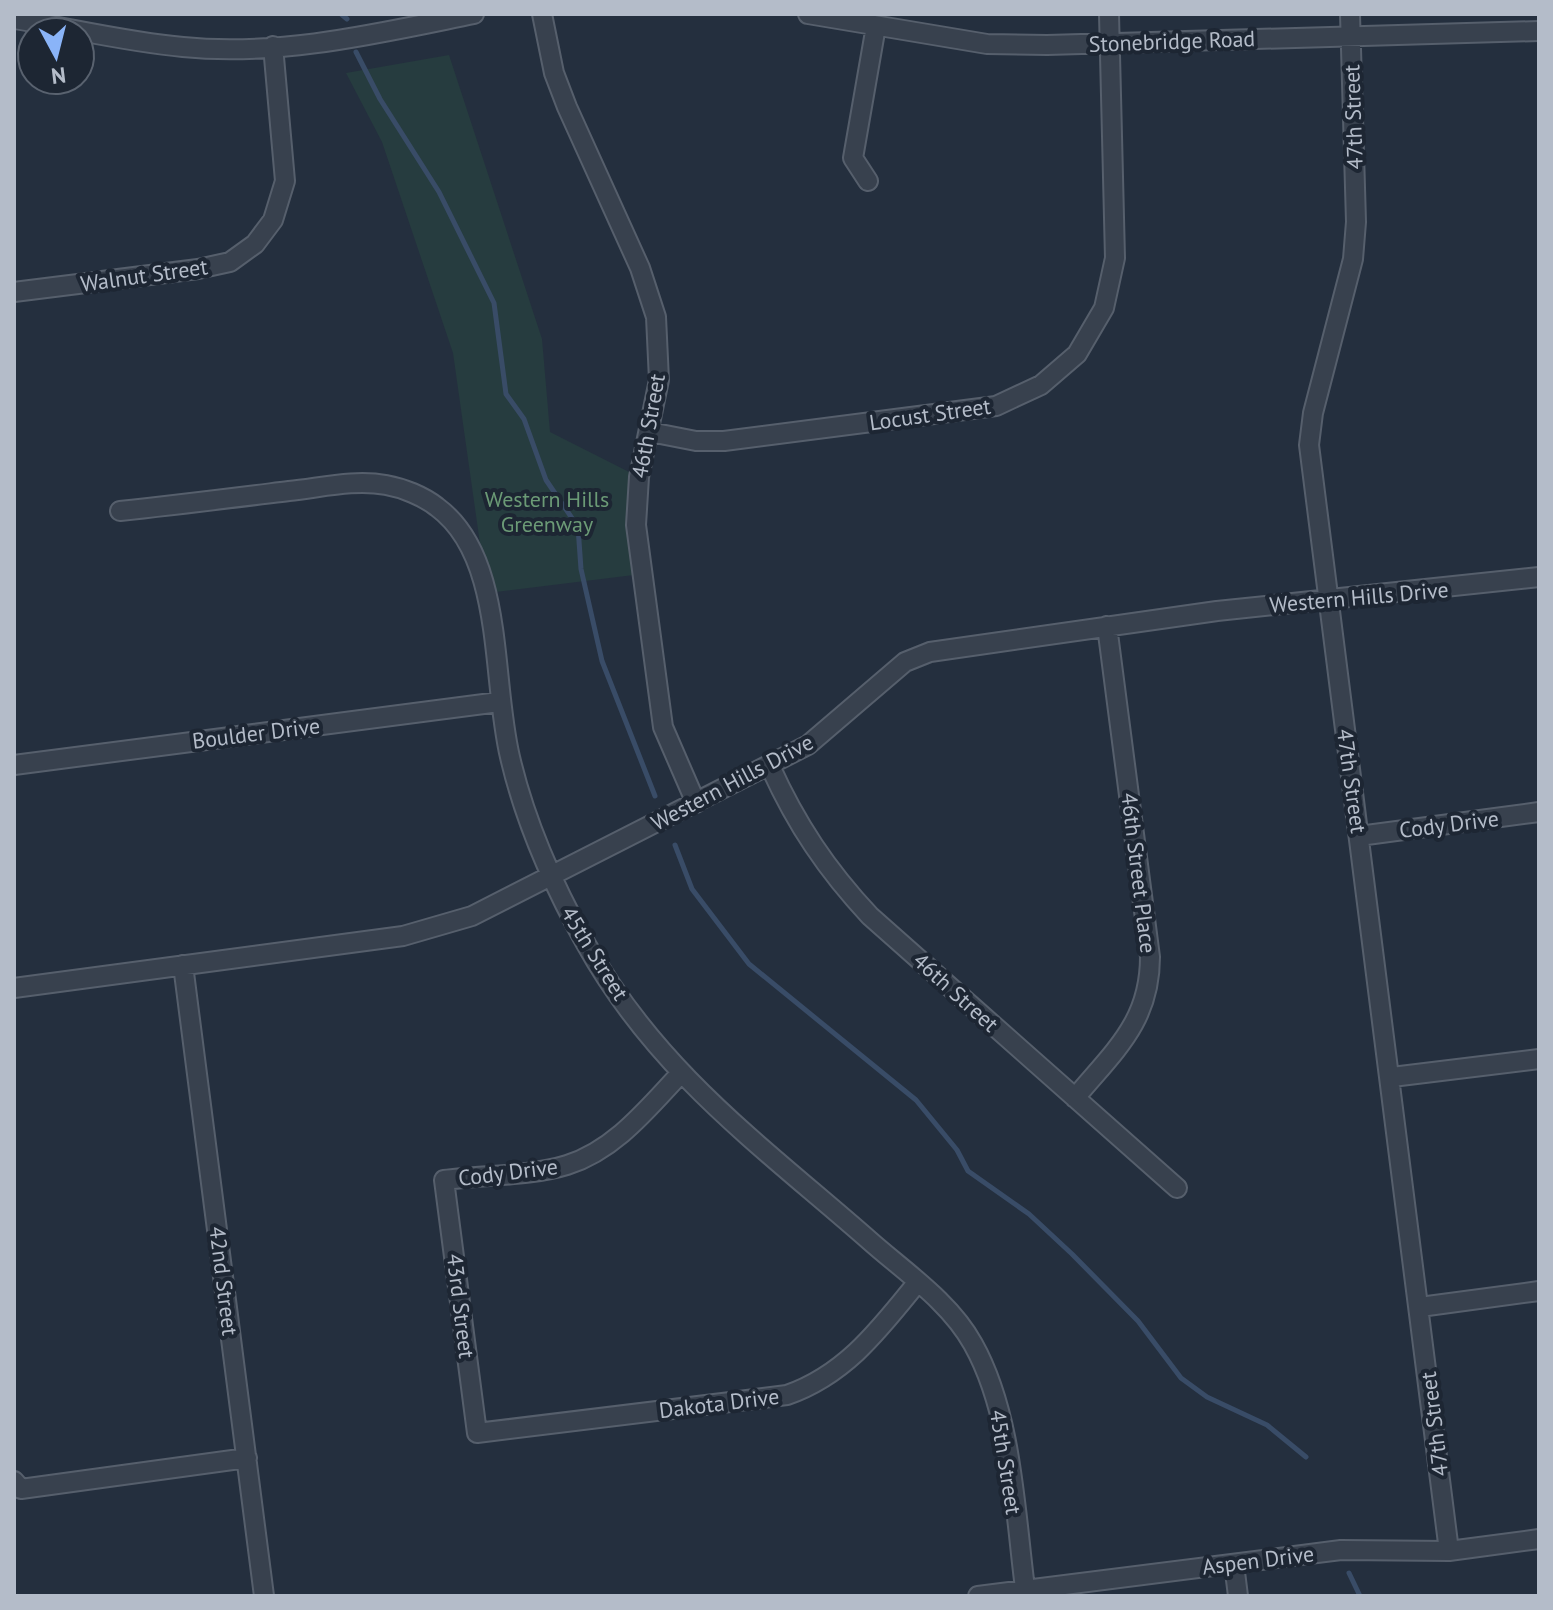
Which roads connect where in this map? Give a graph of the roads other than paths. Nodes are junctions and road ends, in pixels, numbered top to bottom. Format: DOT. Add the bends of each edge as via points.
graph roads {
  1 [pos="474,14"];
  2 [pos="542,14"];
  3 [pos="808,14"];
  4 [pos="1109,14"];
  5 [pos="1350,14"];
  6 [pos="96,26"];
  7 [pos="876,26"];
  8 [pos="1539,31"];
  9 [pos="1351,37"];
  10 [pos="1110,42"];
  11 [pos="273,46"];
  12 [pos="868,181"];
  13 [pos="14,292"];
  14 [pos="650,432"];
  15 [pos="120,511"];
  16 [pos="1539,577"];
  17 [pos="1327,598"];
  18 [pos="1107,626"];
  19 [pos="499,702"];
  20 [pos="14,765"];
  21 [pos="770,766"];
  22 [pos="696,803"];
  23 [pos="1539,812"];
  24 [pos="1359,836"];
  25 [pos="552,876"];
  26 [pos="183,965"];
  27 [pos="14,988"];
  28 [pos="1539,1059"];
  29 [pos="681,1073"];
  30 [pos="1392,1077"];
  31 [pos="1075,1098"];
  32 [pos="444,1180"];
  33 [pos="1177,1188"];
  34 [pos="917,1283"];
  35 [pos="1539,1291"];
  36 [pos="1420,1307"];
  37 [pos="477,1433"];
  38 [pos="247,1458"];
  39 [pos="18,1485"];
  40 [pos="1539,1539"];
  41 [pos="1449,1551"];
  42 [pos="1234,1564"];
  43 [pos="1026,1593"];
  44 [pos="264,1596"];
  45 [pos="978,1596"];
  46 [pos="1238,1596"];
  1 -- 11 [label="street"];
  2 -- 14 [label="street, 46th Street" via="563,96 640,268 656,317 659,380"];
  3 -- 7 [label="street, Stonebridge Road"];
  4 -- 10 [label="street"];
  5 -- 9 [label="street, 47th Street"];
  6 -- 11 [label="street" via="183,47"];
  7 -- 10 [label="street, Stonebridge Road" via="987,44"];
  7 -- 12 [label="street" via="853,158"];
  8 -- 9 [label="street, Stonebridge Road"];
  9 -- 10 [label="street, Stonebridge Road"];
  9 -- 17 [label="street, 47th Street" via="1353,259 1309,445"];
  10 -- 14 [label="street, Locust Street" via="1112,283 1092,333 1059,372 1019,397 973,410 735,440 696,441"];
  11 -- 13 [label="street, Walnut Street" via="285,181 273,220 255,244 230,262 198,269"];
  14 -- 22 [label="street, 46th Street" via="639,477 636,525 657,697 673,756"];
  15 -- 19 [label="street, 45th Street" via="362,483 413,493 455,523 482,567"];
  16 -- 17 [label="street, Western Hills Drive"];
  17 -- 18 [label="street, Western Hills Drive"];
  17 -- 24 [label="street, 47th Street"];
  18 -- 21 [label="street, Western Hills Drive" via="917,657 874,686 808,745"];
  18 -- 31 [label="street, 46th Street Place" via="1150,981 1135,1026"];
  19 -- 20 [label="street, Boulder Drive"];
  19 -- 25 [label="street, 45th Street" via="523,801"];
  21 -- 22 [label="street, Western Hills Drive"];
  21 -- 31 [label="street, 46th Street" via="794,817 833,876 870,916"];
  22 -- 25 [label="street, Western Hills Drive"];
  23 -- 24 [label="street, Cody Drive"];
  24 -- 30 [label="street, 47th Street"];
  25 -- 26 [label="street, Western Hills Drive" via="438,928"];
  25 -- 29 [label="street, 45th Street" via="589,949 637,1021"];
  26 -- 27 [label="street, Western Hills Drive"];
  26 -- 38 [label="street, 42nd Street"];
  28 -- 30 [label="street"];
  29 -- 32 [label="street, Cody Drive" via="631,1126 584,1158 564,1166"];
  29 -- 34 [label="street, 45th Street" via="755,1146"];
  30 -- 36 [label="street, 47th Street"];
  31 -- 33 [label="street, 46th Street"];
  32 -- 37 [label="street, 43rd Street"];
  34 -- 37 [label="street, Dakota Drive" via="865,1345 812,1387 787,1395"];
  34 -- 43 [label="street, 45th Street" via="958,1320 996,1397"];
  35 -- 36 [label="street"];
  36 -- 41 [label="street, 47th Street"];
  38 -- 39 [label="street"];
  38 -- 44 [label="street, 42nd Street"];
  40 -- 41 [label="street, Aspen Drive"];
  41 -- 42 [label="street, Aspen Drive" via="1363,1548"];
  42 -- 43 [label="street, Aspen Drive"];
  42 -- 46 [label="street"];
  43 -- 45 [label="street, Aspen Drive"];
}
